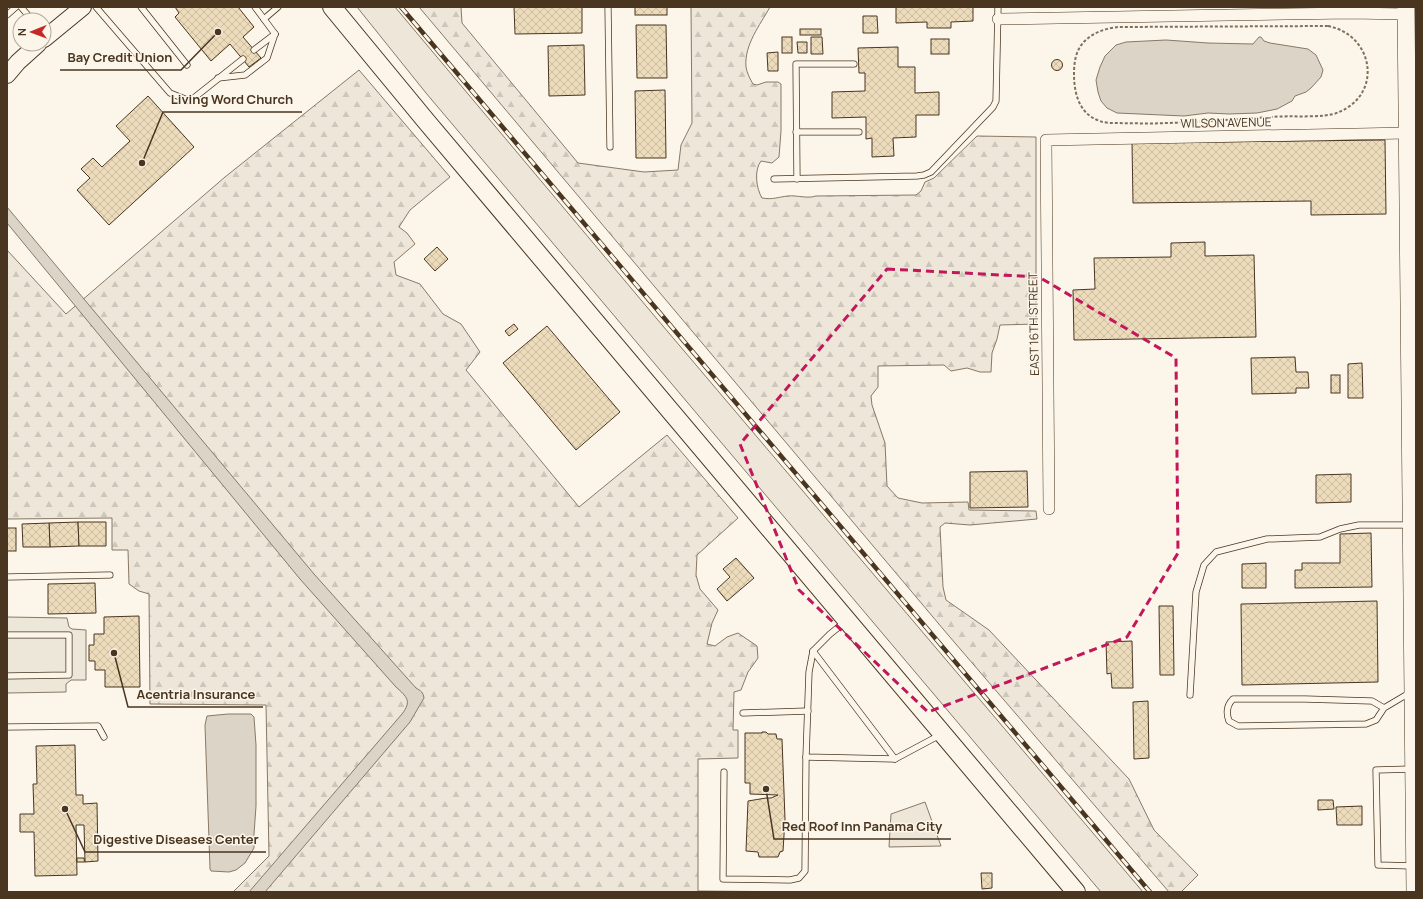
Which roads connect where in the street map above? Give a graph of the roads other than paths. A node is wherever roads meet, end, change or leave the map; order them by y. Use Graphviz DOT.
graph roads {
  1 [pos="16,7"];
  2 [pos="82,7"];
  3 [pos="96,7"];
  4 [pos="255,7"];
  5 [pos="278,7"];
  6 [pos="332,7"];
  7 [pos="608,7"];
  8 [pos="998,7"];
  9 [pos="143,8"];
  10 [pos="1260,11"];
  11 [pos="1409,11"];
  12 [pos="7,15"];
  13 [pos="264,19"];
  14 [pos="998,19"];
  15 [pos="52,31"];
  16 [pos="275,34"];
  17 [pos="1411,37"];
  18 [pos="254,50"];
  19 [pos="28,52"];
  20 [pos="243,59"];
  21 [pos="854,64"];
  22 [pos="187,65"];
  23 [pos="7,75"];
  24 [pos="218,78"];
  25 [pos="796,132"];
  26 [pos="859,132"];
  27 [pos="1412,133"];
  28 [pos="1046,140"];
  29 [pos="610,148"];
  30 [pos="774,179"];
  31 [pos="797,179"];
  32 [pos="1412,233"];
  33 [pos="1413,366"];
  34 [pos="1049,509"];
  35 [pos="1413,518"];
  36 [pos="110,575"];
  37 [pos="7,577"];
  38 [pos="847,620"];
  39 [pos="7,635"];
  40 [pos="813,651"];
  41 [pos="7,676"];
  42 [pos="1414,691"];
  43 [pos="1190,695"];
  44 [pos="1384,708"];
  45 [pos="808,711"];
  46 [pos="744,713"];
  47 [pos="7,728"];
  48 [pos="942,734"];
  49 [pos="104,737"];
  50 [pos="806,757"];
  51 [pos="894,759"];
  52 [pos="1414,769"];
  53 [pos="724,772"];
  54 [pos="1415,871"];
  55 [pos="1076,892"];
  56 [pos="1415,892"];
  1 -- 12 [label="lane"];
  2 -- 15 [label="main road"];
  3 -- 24 [label="lane"];
  4 -- 13 [label="lane"];
  5 -- 13 [label="lane"];
  6 -- 38 [label="highway"];
  7 -- 29 [label="lane"];
  8 -- 14 [label="lane"];
  9 -- 22 [label="lane"];
  10 -- 11 [label="street"];
  10 -- 14 [label="street"];
  11 -- 17 [label="main road"];
  13 -- 16 [label="lane"];
  14 -- 31 [label="lane"];
  16 -- 18 [label="lane"];
  16 -- 24 [label="lane"];
  17 -- 27 [label="main road"];
  19 -- 23 [label="main road"];
  20 -- 24 [label="lane"];
  21 -- 25 [label="lane"];
  25 -- 26 [label="lane"];
  25 -- 31 [label="lane"];
  27 -- 28 [label="street, WILSON AVENUE"];
  27 -- 32 [label="main road"];
  28 -- 34 [label="street, EAST 16TH STREET"];
  30 -- 31 [label="lane"];
  32 -- 33 [label="main road"];
  33 -- 35 [label="main road"];
  35 -- 42 [label="main road"];
  35 -- 43 [label="lane"];
  36 -- 37 [label="lane"];
  38 -- 40 [label="lane"];
  38 -- 48 [label="highway"];
  39 -- 41 [label="lane"];
  40 -- 45 [label="lane"];
  40 -- 51 [label="lane"];
  42 -- 44 [label="lane"];
  42 -- 52 [label="main road"];
  44 -- 44 [label="lane"];
  45 -- 46 [label="lane"];
  45 -- 50 [label="lane"];
  47 -- 49 [label="lane"];
  48 -- 51 [label="lane"];
  48 -- 55 [label="highway"];
  50 -- 51 [label="lane"];
  50 -- 53 [label="lane"];
  52 -- 54 [label="main road"];
  52 -- 54 [label="lane"];
  54 -- 56 [label="main road"];
}
